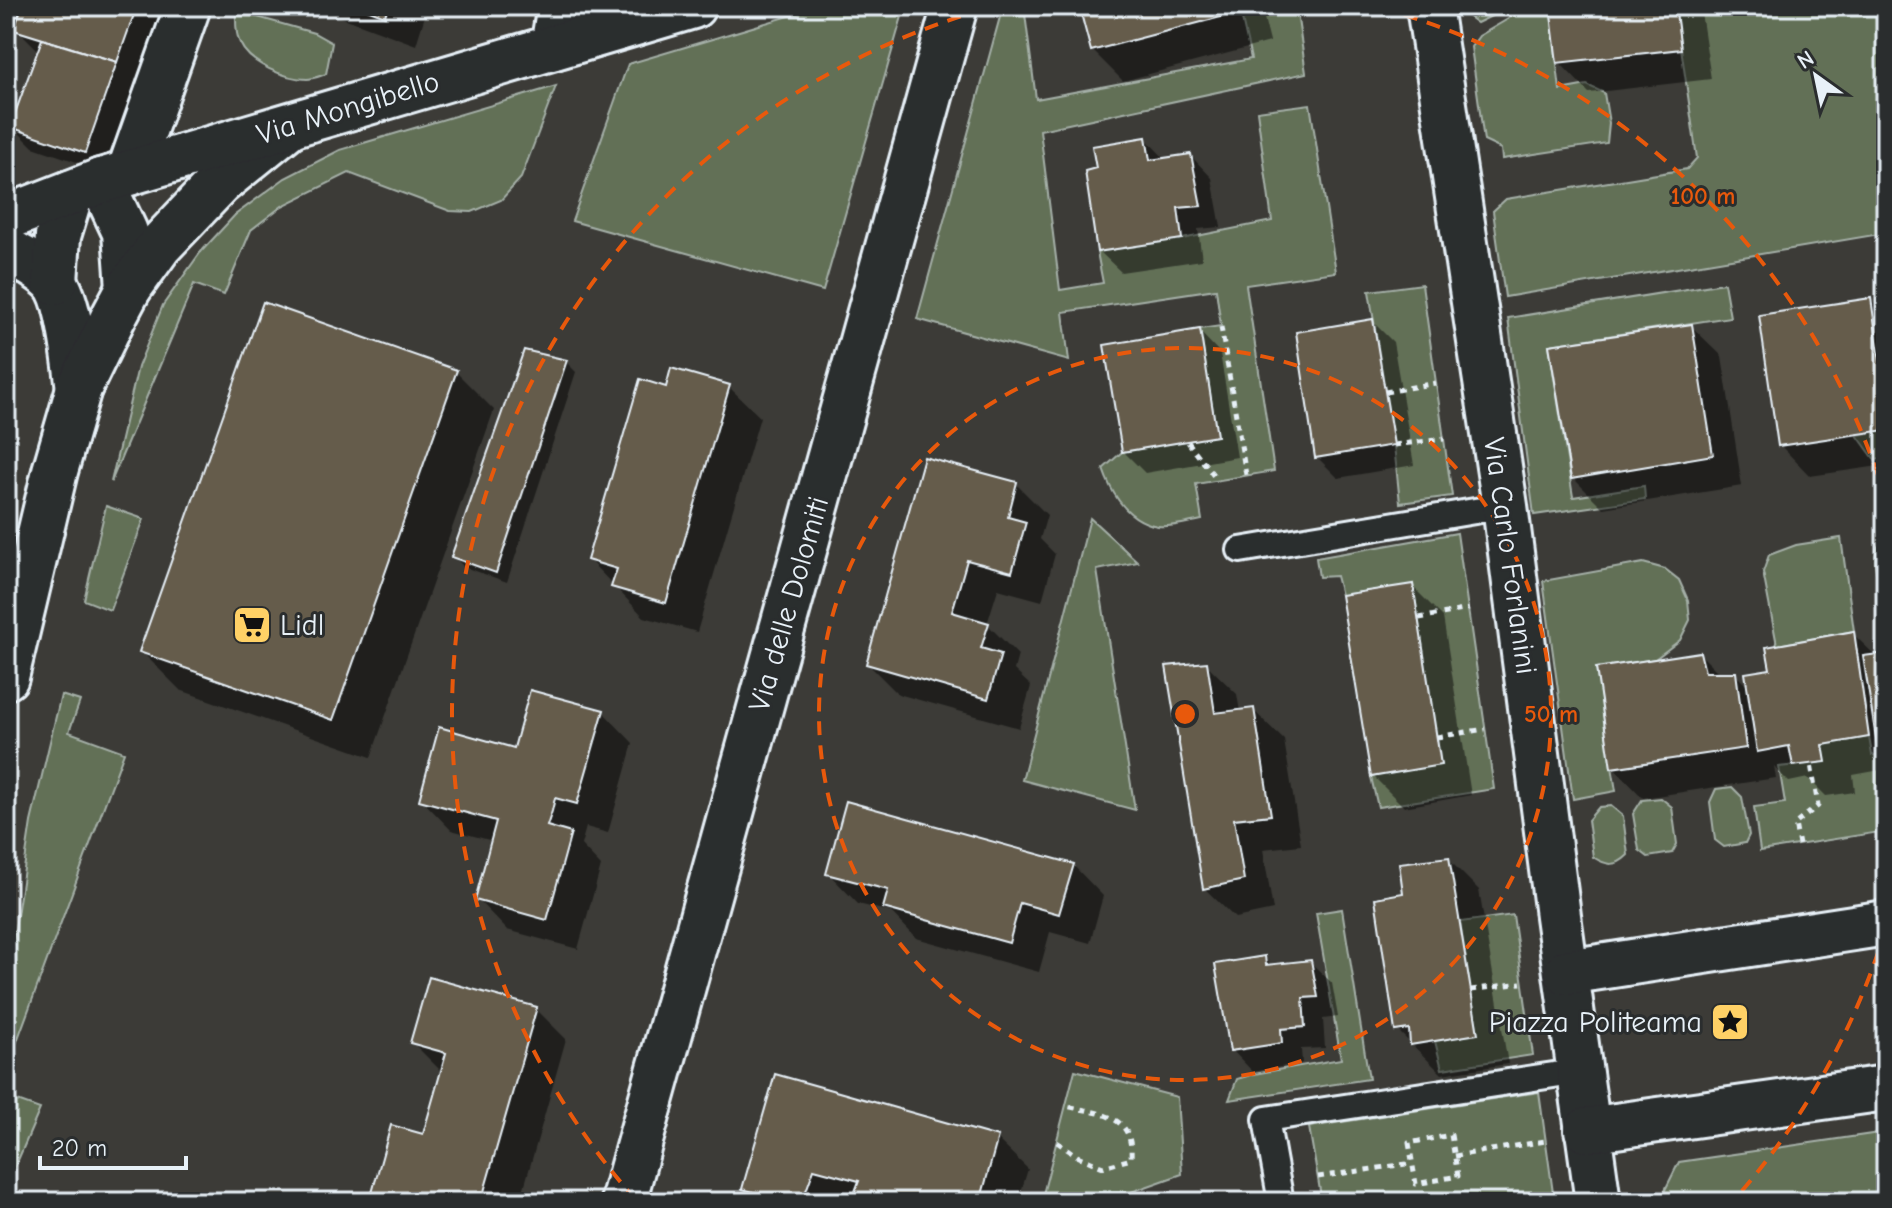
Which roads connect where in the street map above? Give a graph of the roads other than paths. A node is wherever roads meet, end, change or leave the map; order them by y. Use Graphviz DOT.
graph roads {
  1 [pos="188,6"];
  2 [pos="693,6"];
  3 [pos="955,6"];
  4 [pos="1429,6"];
  5 [pos="556,26"];
  6 [pos="288,127"];
  7 [pos="101,182"];
  8 [pos="6,218"];
  9 [pos="6,249"];
  10 [pos="55,282"];
  11 [pos="129,288"];
  12 [pos="79,388"];
  13 [pos="1505,506"];
  14 [pos="1240,550"];
  15 [pos="6,677"];
  16 [pos="1886,923"];
  17 [pos="1567,972"];
  18 [pos="1580,1071"];
  19 [pos="1886,1088"];
  20 [pos="1587,1130"];
  21 [pos="623,1202"];
  22 [pos="1281,1202"];
  23 [pos="1598,1202"];
  1 -- 7 [label="street"];
  2 -- 5 [label="street, Via Mongibello"];
  3 -- 21 [label="street, Via delle Dolomiti"];
  4 -- 13 [label="street, Via Carlo Forlanini"];
  5 -- 6 [label="street, Via Mongibello"];
  6 -- 7 [label="street, Via Mongibello"];
  6 -- 11 [label="street"];
  7 -- 8 [label="street, Via Mongibello"];
  7 -- 10 [label="street"];
  7 -- 11 [label="street"];
  9 -- 10 [label="street"];
  10 -- 12 [label="street"];
  11 -- 12 [label="street"];
  12 -- 15 [label="street"];
  13 -- 14 [label="lane"];
  13 -- 17 [label="street, Via Carlo Forlanini"];
  16 -- 17 [label="street"];
  17 -- 18 [label="street, Via Carlo Forlanini"];
  18 -- 20 [label="street, Via Carlo Forlanini"];
  18 -- 22 [label="lane"];
  19 -- 20 [label="street"];
  20 -- 23 [label="street, Via Carlo Forlanini"];
}
